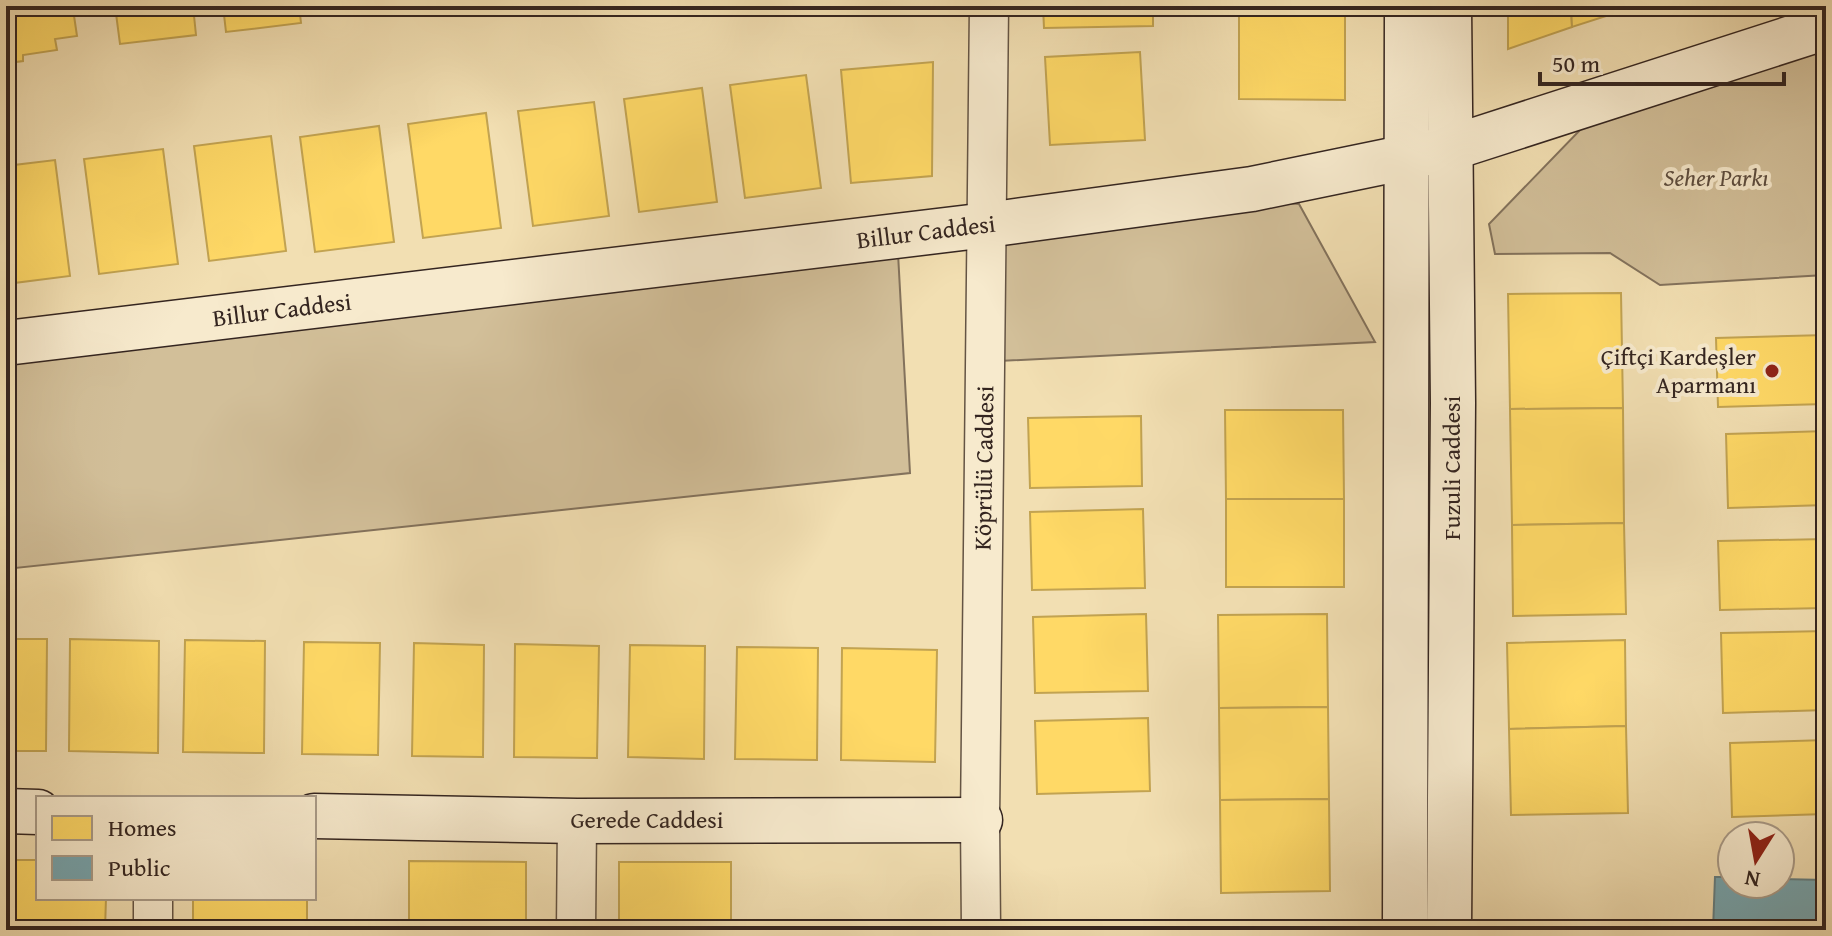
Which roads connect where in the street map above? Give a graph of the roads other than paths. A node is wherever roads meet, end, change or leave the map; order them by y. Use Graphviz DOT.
graph roads {
  1 [pos="989,6"];
  2 [pos="1407,6"];
  3 [pos="1449,6"];
  4 [pos="1826,27"];
  5 [pos="1451,148"];
  6 [pos="1407,157"];
  7 [pos="987,225"];
  8 [pos="6,343"];
  9 [pos="6,811"];
  10 [pos="36,812"];
  11 [pos="316,816"];
  12 [pos="980,820"];
  13 [pos="577,821"];
  14 [pos="153,900"];
  15 [pos="153,930"];
  16 [pos="576,930"];
  17 [pos="981,930"];
  18 [pos="1405,930"];
  19 [pos="1449,930"];
  1 -- 7 [label="street, Köprülü Caddesi"];
  2 -- 6 [label="street, Fuzuli Caddesi"];
  3 -- 5 [label="street, Fuzuli Caddesi"];
  4 -- 5 [label="street, Billur Caddesi"];
  5 -- 6 [label="street, Billur Caddesi"];
  5 -- 19 [label="street, Fuzuli Caddesi"];
  6 -- 7 [label="street, Billur Caddesi"];
  6 -- 18 [label="street, Fuzuli Caddesi"];
  7 -- 8 [label="street, Billur Caddesi"];
  7 -- 12 [label="street, Köprülü Caddesi"];
  9 -- 10 [label="street"];
  11 -- 13 [label="street, Gerede Caddesi"];
  12 -- 13 [label="street, Gerede Caddesi"];
  12 -- 17 [label="street, Köprülü Caddesi"];
  13 -- 16 [label="street"];
  14 -- 15 [label="street"];
}
